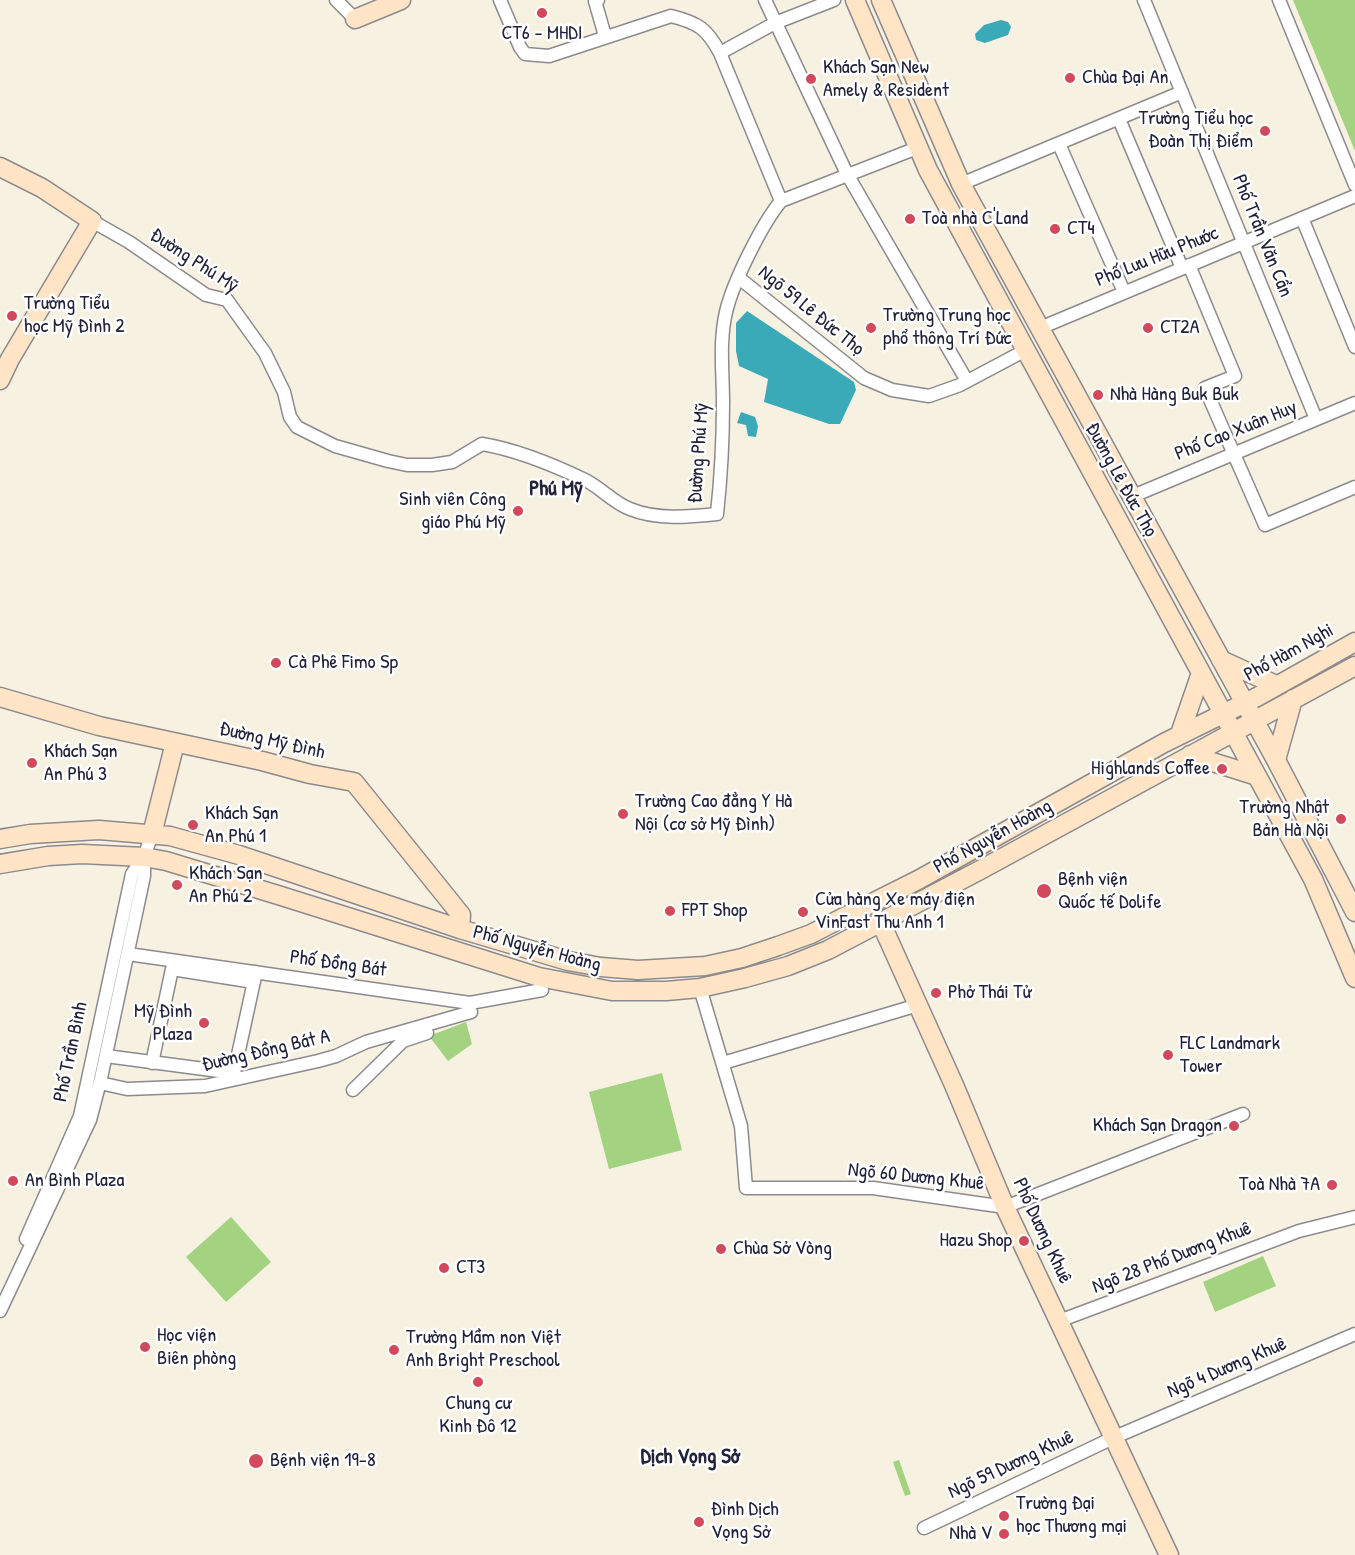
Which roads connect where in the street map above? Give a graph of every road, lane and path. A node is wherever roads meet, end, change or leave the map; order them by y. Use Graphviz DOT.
graph roads {
  1 [pos="336,0"];
  2 [pos="401,0"];
  3 [pos="500,0"];
  4 [pos="598,0"];
  5 [pos="765,0"];
  6 [pos="834,0"];
  7 [pos="855,0"];
  8 [pos="881,0"];
  9 [pos="1144,0"];
  10 [pos="1279,0"];
  11 [pos="355,19"];
  12 [pos="775,23"];
  13 [pos="605,36"];
  14 [pos="720,53"];
  15 [pos="1182,92"];
  16 [pos="1119,118"];
  17 [pos="1059,144"];
  18 [pos="917,148"];
  19 [pos="1,169"];
  20 [pos="847,174"];
  21 [pos="961,184"];
  22 [pos="1355,185"];
  23 [pos="1355,196"];
  24 [pos="781,201"];
  25 [pos="1302,218"];
  26 [pos="92,221"];
  27 [pos="1243,242"];
  28 [pos="1185,267"];
  29 [pos="738,278"];
  30 [pos="1124,292"];
  31 [pos="1040,328"];
  32 [pos="1355,347"];
  33 [pos="1024,351"];
  34 [pos="0,380"];
  35 [pos="967,381"];
  36 [pos="1355,403"];
  37 [pos="1316,419"];
  38 [pos="1232,453"];
  39 [pos="1355,487"];
  40 [pos="1133,496"];
  41 [pos="1355,642"];
  42 [pos="1221,660"];
  43 [pos="1355,666"];
  44 [pos="1201,673"];
  45 [pos="1276,685"];
  46 [pos="0,697"];
  47 [pos="1293,699"];
  48 [pos="1244,703"];
  49 [pos="1222,713"];
  50 [pos="1254,721"];
  51 [pos="1232,731"];
  52 [pos="1180,734"];
  53 [pos="175,743"];
  54 [pos="1190,755"];
  55 [pos="1276,760"];
  56 [pos="1257,776"];
  57 [pos="152,834"];
  58 [pos="0,839"];
  59 [pos="972,850"];
  60 [pos="144,857"];
  61 [pos="0,864"];
  62 [pos="982,869"];
  63 [pos="1350,890"];
  64 [pos="1355,912"];
  65 [pos="880,923"];
  66 [pos="460,929"];
  67 [pos="128,954"];
  68 [pos="255,977"];
  69 [pos="1355,978"];
  70 [pos="700,988"];
  71 [pos="542,990"];
  72 [pos="918,1005"];
  73 [pos="106,1056"];
  74 [pos="152,1063"];
  75 [pos="723,1063"];
  76 [pos="100,1083"];
  77 [pos="353,1090"];
  78 [pos="1243,1114"];
  79 [pos="1005,1207"];
  80 [pos="1355,1217"];
  81 [pos="26,1252"];
  82 [pos="0,1311"];
  83 [pos="1059,1321"];
  84 [pos="1355,1334"];
  85 [pos="1115,1437"];
  86 [pos="924,1528"];
  87 [pos="1169,1555"];
  1 -- 11 [label="street"];
  2 -- 11 [label="main road"];
  3 -- 13 [label="street"];
  4 -- 13 [label="street"];
  5 -- 12 [label="street"];
  6 -- 12 [label="street"];
  7 -- 18 [label="main road, Đường Lê Đức Thọ"];
  8 -- 21 [label="main road, Đường Lê Đức Thọ"];
  9 -- 15 [label="street, Phố Trần Văn Cẩn"];
  10 -- 22 [label="street"];
  12 -- 14 [label="street"];
  12 -- 20 [label="street"];
  13 -- 14 [label="street"];
  14 -- 24 [label="street"];
  15 -- 16 [label="street"];
  15 -- 27 [label="street, Phố Trần Văn Cẩn"];
  16 -- 17 [label="street"];
  16 -- 28 [label="street"];
  17 -- 21 [label="street"];
  17 -- 30 [label="street"];
  18 -- 20 [label="street"];
  18 -- 33 [label="main road, Đường Lê Đức Thọ"];
  19 -- 26 [label="main road"];
  20 -- 24 [label="street"];
  20 -- 35 [label="street"];
  21 -- 31 [label="main road, Đường Lê Đức Thọ"];
  23 -- 25 [label="street, Phố Lưu Hữu Phước"];
  24 -- 29 [label="street, Đường Phú Mỹ"];
  25 -- 27 [label="street, Phố Lưu Hữu Phước"];
  25 -- 32 [label="street"];
  26 -- 29 [label="street, Đường Phú Mỹ"];
  26 -- 34 [label="main road"];
  27 -- 28 [label="street, Phố Lưu Hữu Phước"];
  27 -- 37 [label="street, Phố Trần Văn Cẩn"];
  28 -- 30 [label="street, Phố Lưu Hữu Phước"];
  28 -- 38 [label="street"];
  29 -- 35 [label="street, Ngõ 59 Lê Đức Thọ"];
  30 -- 31 [label="street, Phố Lưu Hữu Phước"];
  31 -- 40 [label="main road, Đường Lê Đức Thọ"];
  33 -- 35 [label="street, Ngõ 59 Lê Đức Thọ"];
  33 -- 44 [label="main road, Đường Lê Đức Thọ"];
  36 -- 37 [label="street, Phố Cao Xuân Huy"];
  37 -- 38 [label="street, Phố Cao Xuân Huy"];
  38 -- 39 [label="street"];
  38 -- 40 [label="street, Phố Cao Xuân Huy"];
  40 -- 42 [label="main road, Đường Lê Đức Thọ"];
  41 -- 45 [label="main road, Phố Hàm Nghi"];
  42 -- 45 [label="main road"];
  42 -- 48 [label="main road, Đường Lê Đức Thọ"];
  43 -- 47 [label="main road"];
  44 -- 49 [label="main road, Đường Lê Đức Thọ"];
  44 -- 52 [label="main road"];
  45 -- 48 [label="main road, Phố Hàm Nghi"];
  46 -- 53 [label="main road, Đường Mỹ Đình"];
  47 -- 50 [label="main road"];
  47 -- 55 [label="main road"];
  48 -- 49 [label="main road, Phố Hàm Nghi"];
  48 -- 50 [label="main road, Đường Lê Đức Thọ"];
  49 -- 51 [label="main road, Đường Lê Đức Thọ"];
  49 -- 52 [label="main road, Phố Nguyễn Hoàng"];
  50 -- 51 [label="main road, Phố Nguyễn Hoàng"];
  50 -- 55 [label="main road, Đường Lê Đức Thọ"];
  51 -- 54 [label="main road, Phố Nguyễn Hoàng"];
  51 -- 56 [label="main road, Đường Lê Đức Thọ"];
  52 -- 59 [label="main road, Phố Nguyễn Hoàng"];
  53 -- 57 [label="main road, Phố Trần Bình"];
  53 -- 66 [label="main road, Đường Mỹ Đình"];
  54 -- 56 [label="main road"];
  54 -- 62 [label="main road, Phố Nguyễn Hoàng"];
  55 -- 63 [label="main road, Đường Lê Đức Thọ"];
  56 -- 69 [label="main road, Đường Lê Đức Thọ"];
  57 -- 58 [label="main road, Phố Nguyễn Hoàng"];
  57 -- 60 [label="street, Phố Trần Bình"];
  57 -- 66 [label="main road, Phố Nguyễn Hoàng"];
  59 -- 62 [label="main road"];
  59 -- 66 [label="main road, Phố Nguyễn Hoàng"];
  60 -- 61 [label="main road, Phố Nguyễn Hoàng"];
  60 -- 67 [label="street, Phố Trần Bình"];
  60 -- 70 [label="main road, Phố Nguyễn Hoàng"];
  60 -- 81 [label="street, Phố Trần Bình"];
  62 -- 65 [label="main road, Phố Nguyễn Hoàng"];
  63 -- 64 [label="main road, Đường Lê Đức Thọ"];
  65 -- 70 [label="main road, Phố Nguyễn Hoàng"];
  65 -- 72 [label="main road, Phố Dương Khuê"];
  67 -- 68 [label="street, Phố Đồng Bát"];
  67 -- 73 [label="street, Phố Trần Bình"];
  68 -- 71 [label="street, Phố Đồng Bát"];
  68 -- 74 [label="street"];
  68 -- 74 [label="street"];
  70 -- 75 [label="street"];
  72 -- 75 [label="street"];
  72 -- 79 [label="main road, Phố Dương Khuê"];
  73 -- 74 [label="street"];
  73 -- 76 [label="street, Phố Trần Bình"];
  75 -- 79 [label="street, Ngõ 60 Dương Khuê"];
  76 -- 77 [label="street, Đường Đồng Bát A"];
  76 -- 81 [label="street, Phố Trần Bình"];
  78 -- 79 [label="street, Ngõ 60 Dương Khuê"];
  79 -- 83 [label="main road, Phố Dương Khuê"];
  80 -- 83 [label="street, Ngõ 28 Phố Dương Khuê"];
  81 -- 82 [label="street, Phố Trần Bình"];
  83 -- 85 [label="main road, Phố Dương Khuê"];
  84 -- 85 [label="street, Ngõ 4 Dương Khuê"];
  85 -- 86 [label="street, Ngõ 59 Dương Khuê"];
  85 -- 87 [label="main road, Phố Dương Khuê"];
}
